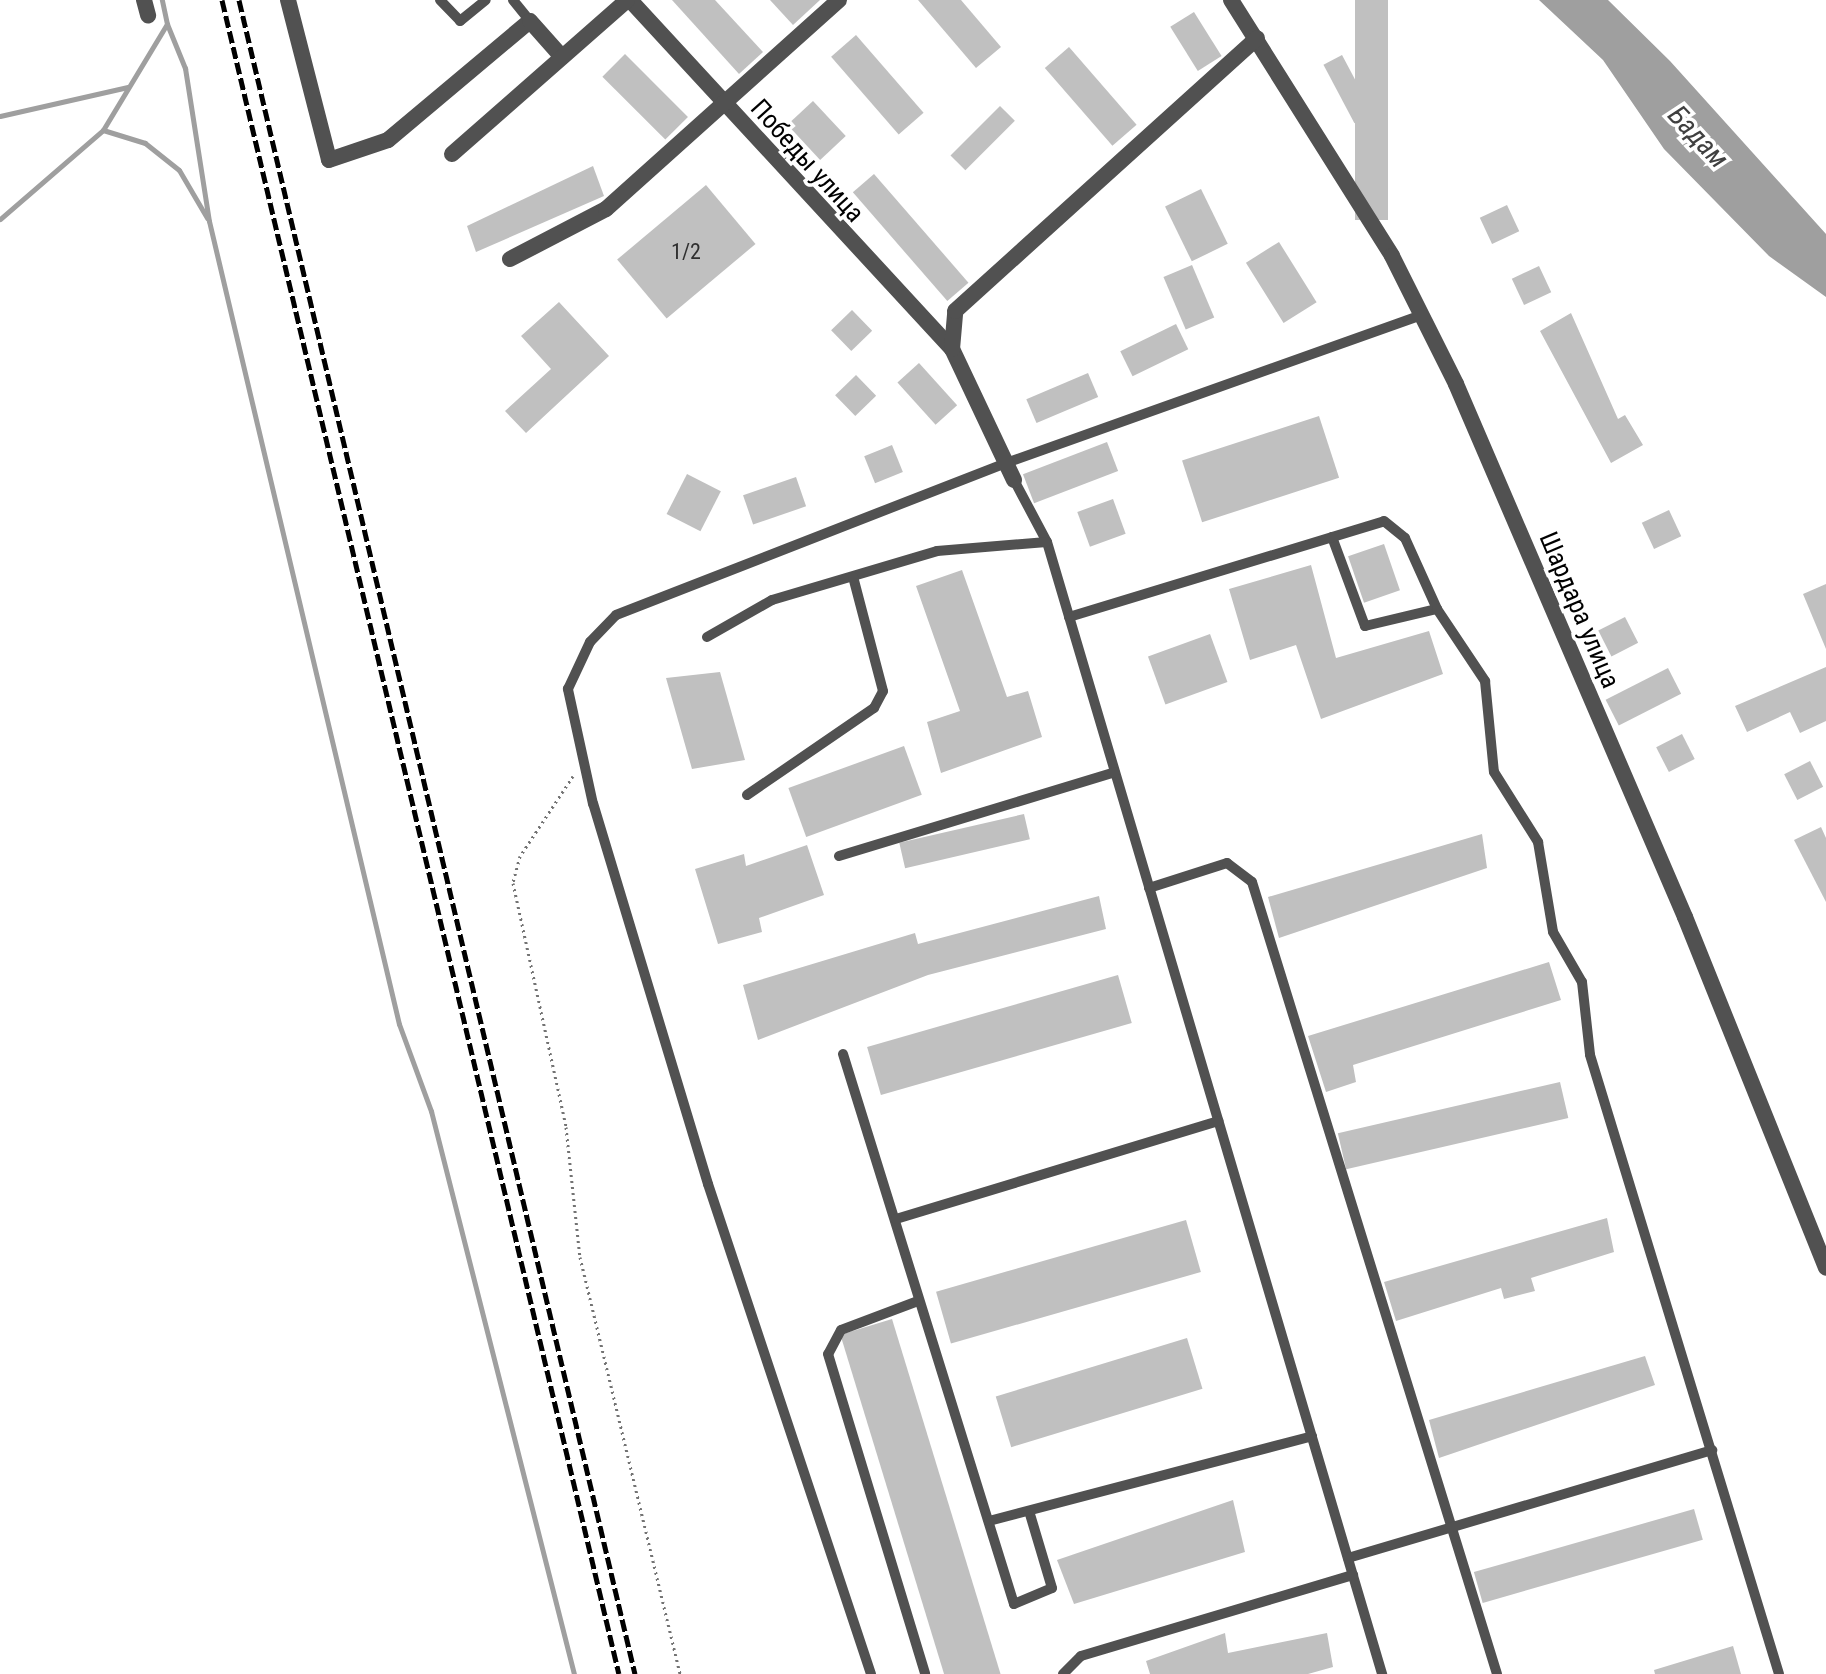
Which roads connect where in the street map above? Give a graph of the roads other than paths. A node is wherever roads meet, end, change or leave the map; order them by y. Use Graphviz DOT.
graph roads {
  1 [pos="288,0"];
  2 [pos="440,0"];
  3 [pos="486,0"];
  4 [pos="513,0"];
  5 [pos="629,0"];
  6 [pos="839,0"];
  7 [pos="1231,0"];
  8 [pos="530,21"];
  9 [pos="1257,38"];
  10 [pos="562,57"];
  11 [pos="724,104"];
  12 [pos="452,154"];
  13 [pos="510,259"];
  14 [pos="1422,315"];
  15 [pos="952,349"];
  16 [pos="1006,463"];
  17 [pos="1014,480"];
  18 [pos="1332,537"];
  19 [pos="1047,542"];
  20 [pos="853,577"];
  21 [pos="1437,609"];
  22 [pos="1069,617"];
  23 [pos="707,637"];
  24 [pos="1115,772"];
  25 [pos="747,795"];
  26 [pos="839,856"];
  27 [pos="1149,888"];
  28 [pos="843,1054"];
  29 [pos="1218,1121"];
  30 [pos="896,1219"];
  31 [pos="1826,1268"];
  32 [pos="918,1301"];
  33 [pos="1312,1436"];
  34 [pos="1712,1450"];
  35 [pos="1029,1511"];
  36 [pos="989,1521"];
  37 [pos="1451,1527"];
  38 [pos="1348,1558"];
  39 [pos="1353,1575"];
  40 [pos="871,1674"];
  41 [pos="925,1674"];
  42 [pos="1063,1674"];
  43 [pos="1382,1674"];
  44 [pos="1497,1674"];
  45 [pos="1779,1674"];
  1 -- 8 [label="street"];
  2 -- 3 [label="lane"];
  4 -- 8 [label="lane"];
  5 -- 10 [label="street"];
  5 -- 11 [label="street, Победы улица"];
  6 -- 11 [label="street"];
  7 -- 9 [label="street, Шардара улица"];
  8 -- 10 [label="street"];
  9 -- 14 [label="street, Шардара улица"];
  9 -- 15 [label="street"];
  10 -- 12 [label="street"];
  11 -- 13 [label="street"];
  11 -- 15 [label="street, Победы улица"];
  14 -- 16 [label="lane"];
  14 -- 31 [label="street, Шардара улица"];
  15 -- 16 [label="street"];
  16 -- 17 [label="street"];
  16 -- 40 [label="lane"];
  17 -- 19 [label="lane"];
  18 -- 21 [label="lane"];
  18 -- 21 [label="lane"];
  18 -- 22 [label="lane"];
  19 -- 20 [label="lane"];
  19 -- 22 [label="lane"];
  20 -- 23 [label="lane"];
  20 -- 25 [label="lane"];
  21 -- 34 [label="lane"];
  22 -- 24 [label="lane"];
  24 -- 26 [label="lane"];
  24 -- 27 [label="lane"];
  27 -- 29 [label="lane"];
  27 -- 37 [label="lane"];
  28 -- 30 [label="lane"];
  29 -- 30 [label="lane"];
  29 -- 33 [label="lane"];
  30 -- 32 [label="lane"];
  32 -- 36 [label="lane"];
  32 -- 41 [label="lane"];
  33 -- 35 [label="lane"];
  33 -- 38 [label="lane"];
  34 -- 37 [label="lane"];
  34 -- 45 [label="lane"];
  35 -- 36 [label="lane"];
  35 -- 36 [label="lane"];
  37 -- 38 [label="lane"];
  37 -- 44 [label="lane"];
  38 -- 39 [label="lane"];
  39 -- 42 [label="lane"];
  39 -- 43 [label="lane"];
}
